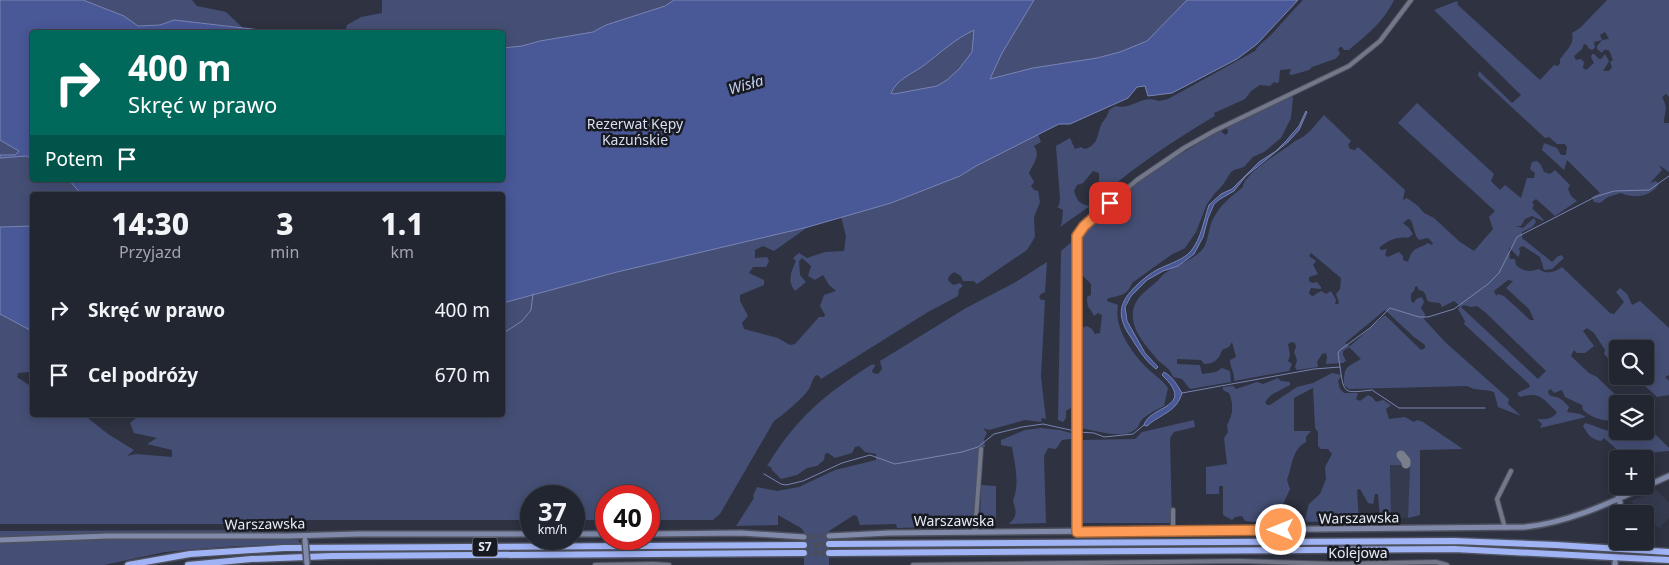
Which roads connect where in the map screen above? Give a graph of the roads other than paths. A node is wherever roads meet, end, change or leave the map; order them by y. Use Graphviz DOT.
graph roads {
  1 [pos="1411,0"];
  2 [pos="981,449"];
  3 [pos="1511,471"];
  4 [pos="1669,476"];
  5 [pos="1618,498"];
  6 [pos="1620,505"];
  7 [pos="1174,510"];
  8 [pos="1505,528"];
  9 [pos="1172,531"];
  10 [pos="975,532"];
  11 [pos="1077,532"];
  12 [pos="520,534"];
  13 [pos="660,534"];
  14 [pos="829,536"];
  15 [pos="804,537"];
  16 [pos="305,538"];
  17 [pos="0,540"];
  18 [pos="829,544"];
  19 [pos="804,545"];
  20 [pos="1669,552"];
  21 [pos="804,553"];
  22 [pos="829,553"];
  23 [pos="1669,560"];
  24 [pos="307,564"];
  25 [pos="128,565"];
  26 [pos="188,565"];
  27 [pos="595,565"];
  28 [pos="669,565"];
  29 [pos="912,565"];
  30 [pos="1447,565"];
  1 -- 11 [label="street"];
  2 -- 10 [label="street"];
  3 -- 8 [label="street"];
  4 -- 5 [label="street, Warszawska"];
  5 -- 6 [label="street"];
  5 -- 8 [label="street, Warszawska"];
  7 -- 9 [label="street"];
  8 -- 9 [label="street, Warszawska"];
  9 -- 11 [label="street, Warszawska"];
  10 -- 11 [label="street, Warszawska"];
  10 -- 14 [label="street, Warszawska"];
  12 -- 16 [label="street, Warszawska"];
  13 -- 15 [label="street"];
  16 -- 17 [label="street, Warszawska"];
  16 -- 24 [label="street, bridge"];
  18 -- 20 [label="highway"];
  19 -- 25 [label="highway, S7"];
  21 -- 26 [label="highway, S7"];
  22 -- 23 [label="highway"];
  27 -- 28 [label="street"];
  29 -- 30 [label="street, Kolejowa"];
}
